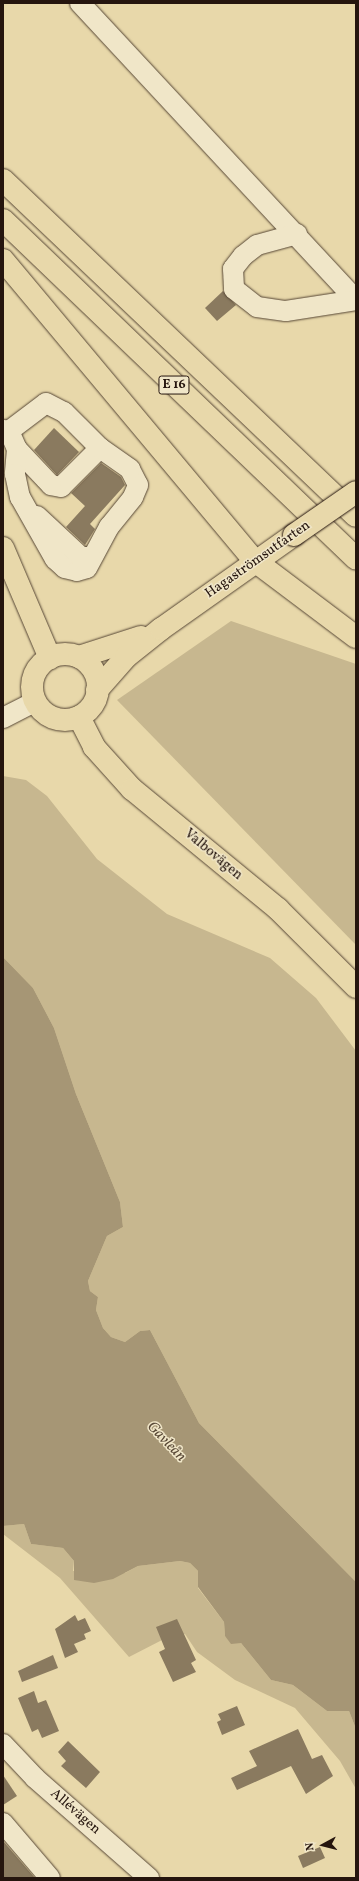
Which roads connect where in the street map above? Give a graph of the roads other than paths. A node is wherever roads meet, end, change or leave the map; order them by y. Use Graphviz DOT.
graph roads {
  1 [pos="80,3"];
  2 [pos="3,180"];
  3 [pos="3,220"];
  4 [pos="297,234"];
  5 [pos="3,260"];
  6 [pos="356,300"];
  7 [pos="6,430"];
  8 [pos="100,448"];
  9 [pos="17,449"];
  10 [pos="305,467"];
  11 [pos="356,492"];
  12 [pos="356,508"];
  13 [pos="356,516"];
  14 [pos="3,548"];
  15 [pos="356,559"];
  16 [pos="255,561"];
  17 [pos="161,629"];
  18 [pos="356,637"];
  19 [pos="50,658"];
  20 [pos="79,658"];
  21 [pos="98,690"];
  22 [pos="35,702"];
  23 [pos="79,717"];
  24 [pos="3,718"];
  25 [pos="356,987"];
  26 [pos="3,1744"];
  27 [pos="3,1823"];
  28 [pos="50,1878"];
  29 [pos="149,1878"];
  1 -- 4 [label="street"];
  2 -- 10 [label="main road, E 16"];
  3 -- 15 [label="main road, E 16"];
  4 -- 6 [label="street"];
  4 -- 6 [label="street"];
  5 -- 16 [label="main road"];
  7 -- 8 [label="street"];
  7 -- 9 [label="street"];
  8 -- 9 [label="street"];
  8 -- 9 [label="street"];
  10 -- 12 [label="main road"];
  10 -- 13 [label="main road, E 16"];
  11 -- 16 [label="main road, Hagaströmsutfarten, bridge"];
  14 -- 19 [label="main road"];
  16 -- 17 [label="main road, Hagaströmsutfarten"];
  16 -- 18 [label="main road"];
  17 -- 20 [label="main road, Hagaströmsutfarten"];
  17 -- 21 [label="main road, Hagaströmsutfarten"];
  19 -- 20 [label="main road, Hagaströmsutfarten"];
  19 -- 22 [label="main road"];
  20 -- 21 [label="main road"];
  21 -- 23 [label="main road, Hagaströmsutfarten"];
  22 -- 23 [label="main road"];
  22 -- 24 [label="street"];
  23 -- 25 [label="main road, Valbovägen"];
  26 -- 29 [label="street, Allévägen"];
  27 -- 28 [label="street"];
}
